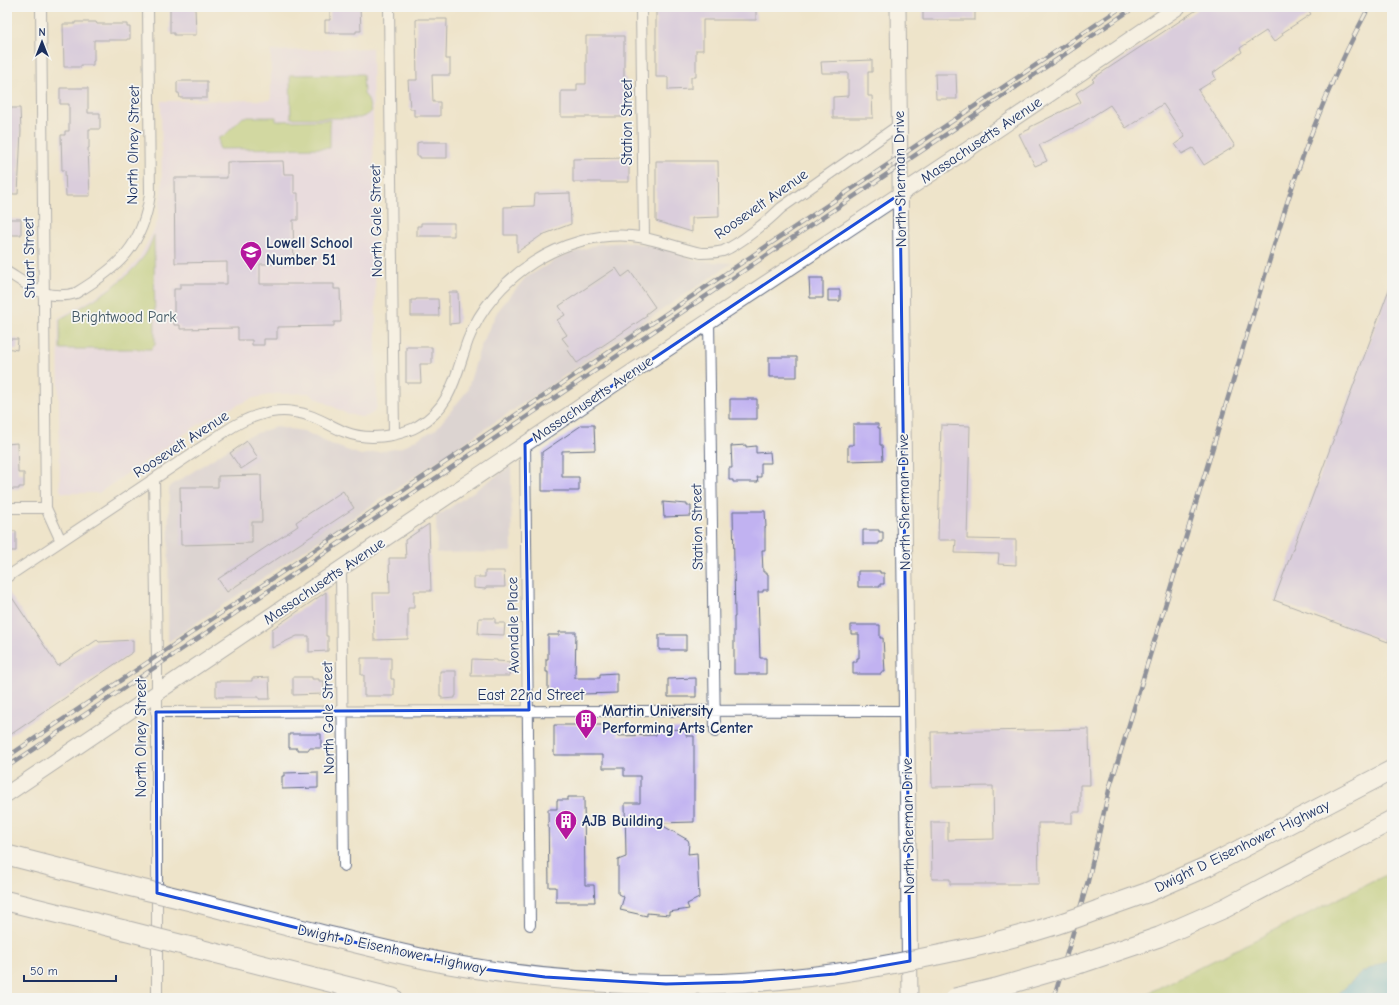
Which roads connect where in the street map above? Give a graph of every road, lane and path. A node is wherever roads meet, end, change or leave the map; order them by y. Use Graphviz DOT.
graph roads {
  1 [pos="41,7"];
  2 [pos="148,7"];
  3 [pos="389,7"];
  4 [pos="642,7"];
  5 [pos="898,7"];
  6 [pos="1178,7"];
  7 [pos="899,125"];
  8 [pos="900,194"];
  9 [pos="644,237"];
  10 [pos="7,272"];
  11 [pos="44,293"];
  12 [pos="709,321"];
  13 [pos="394,434"];
  14 [pos="525,444"];
  15 [pos="154,479"];
  16 [pos="7,508"];
  17 [pos="46,508"];
  18 [pos="61,541"];
  19 [pos="341,569"];
  20 [pos="7,577"];
  21 [pos="156,694"];
  22 [pos="529,710"];
  23 [pos="715,710"];
  24 [pos="343,711"];
  25 [pos="906,711"];
  26 [pos="156,712"];
  27 [pos="715,732"];
  28 [pos="1392,770"];
  29 [pos="7,794"];
  30 [pos="1392,820"];
  31 [pos="7,855"];
  32 [pos="344,866"];
  33 [pos="7,901"];
  34 [pos="530,925"];
  35 [pos="157,998"];
  36 [pos="393,998"];
  37 [pos="910,998"];
  38 [pos="955,998"];
  1 -- 11 [label="street, Stuart Street"];
  2 -- 11 [label="street, North Olney Street"];
  3 -- 13 [label="street, North Gale Street"];
  4 -- 9 [label="street, Station Street"];
  5 -- 7 [label="main road, North Sherman Drive"];
  6 -- 8 [label="main road, Massachusetts Avenue"];
  7 -- 8 [label="main road, North Sherman Drive"];
  7 -- 9 [label="street, Roosevelt Avenue"];
  8 -- 12 [label="main road, Massachusetts Avenue"];
  8 -- 25 [label="main road, North Sherman Drive"];
  9 -- 13 [label="street, Roosevelt Avenue"];
  10 -- 11 [label="street"];
  11 -- 17 [label="street, Stuart Street"];
  12 -- 14 [label="main road, Massachusetts Avenue"];
  12 -- 23 [label="street, Station Street"];
  13 -- 15 [label="street, Roosevelt Avenue"];
  14 -- 19 [label="main road, Massachusetts Avenue"];
  14 -- 22 [label="street, Avondale Place"];
  15 -- 18 [label="street, Roosevelt Avenue"];
  15 -- 21 [label="street, North Olney Street"];
  16 -- 17 [label="street"];
  17 -- 18 [label="street"];
  18 -- 20 [label="street, Roosevelt Avenue"];
  19 -- 21 [label="main road, Massachusetts Avenue"];
  19 -- 24 [label="street, North Gale Street"];
  21 -- 26 [label="street, North Olney Street"];
  21 -- 29 [label="main road, Massachusetts Avenue"];
  22 -- 23 [label="street, East 22nd Street"];
  22 -- 24 [label="street, East 22nd Street"];
  22 -- 34 [label="street, Avondale Place"];
  23 -- 25 [label="street, East 22nd Street"];
  23 -- 27 [label="street, Station Street"];
  24 -- 26 [label="street, East 22nd Street"];
  24 -- 32 [label="street, North Gale Street"];
  25 -- 37 [label="main road, North Sherman Drive"];
  26 -- 35 [label="street, North Olney Street"];
  28 -- 31 [label="highway, Dwight D Eisenhower Highway, bridge"];
  30 -- 38 [label="highway, bridge"];
  33 -- 36 [label="highway, bridge"];
}
